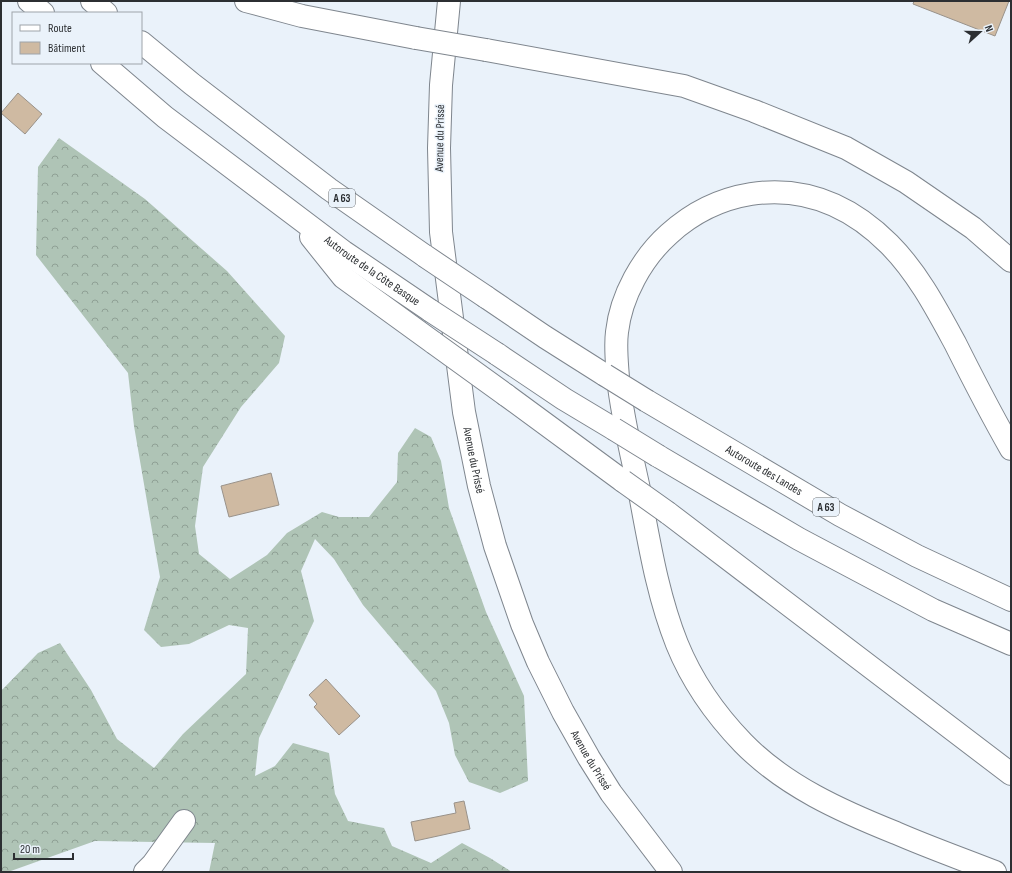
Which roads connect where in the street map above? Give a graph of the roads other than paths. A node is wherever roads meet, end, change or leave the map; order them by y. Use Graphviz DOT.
graph roads {
  1 [pos="29,1"];
  2 [pos="92,1"];
  3 [pos="246,1"];
  4 [pos="448,1"];
  5 [pos="42,12"];
  6 [pos="105,12"];
  7 [pos="142,43"];
  8 [pos="103,64"];
  9 [pos="292,212"];
  10 [pos="1011,261"];
  11 [pos="1011,449"];
  12 [pos="1011,600"];
  13 [pos="1011,644"];
  14 [pos="1011,774"];
  15 [pos="184,821"];
  16 [pos="146,872"];
  17 [pos="671,872"];
  18 [pos="995,872"];
  1 -- 5 [label="main road"];
  2 -- 6 [label="main road"];
  3 -- 10 [label="main road, bridge"];
  4 -- 17 [label="main road, Avenue du Prissé"];
  7 -- 12 [label="main road, Autoroute des Landes / A 63, bridge"];
  8 -- 9 [label="main road, Autoroute de la Côte Basque"];
  9 -- 13 [label="main road, Autoroute de la Côte Basque, bridge"];
  9 -- 14 [label="main road, bridge"];
  11 -- 18 [label="main road"];
  15 -- 16 [label="main road"];
}
